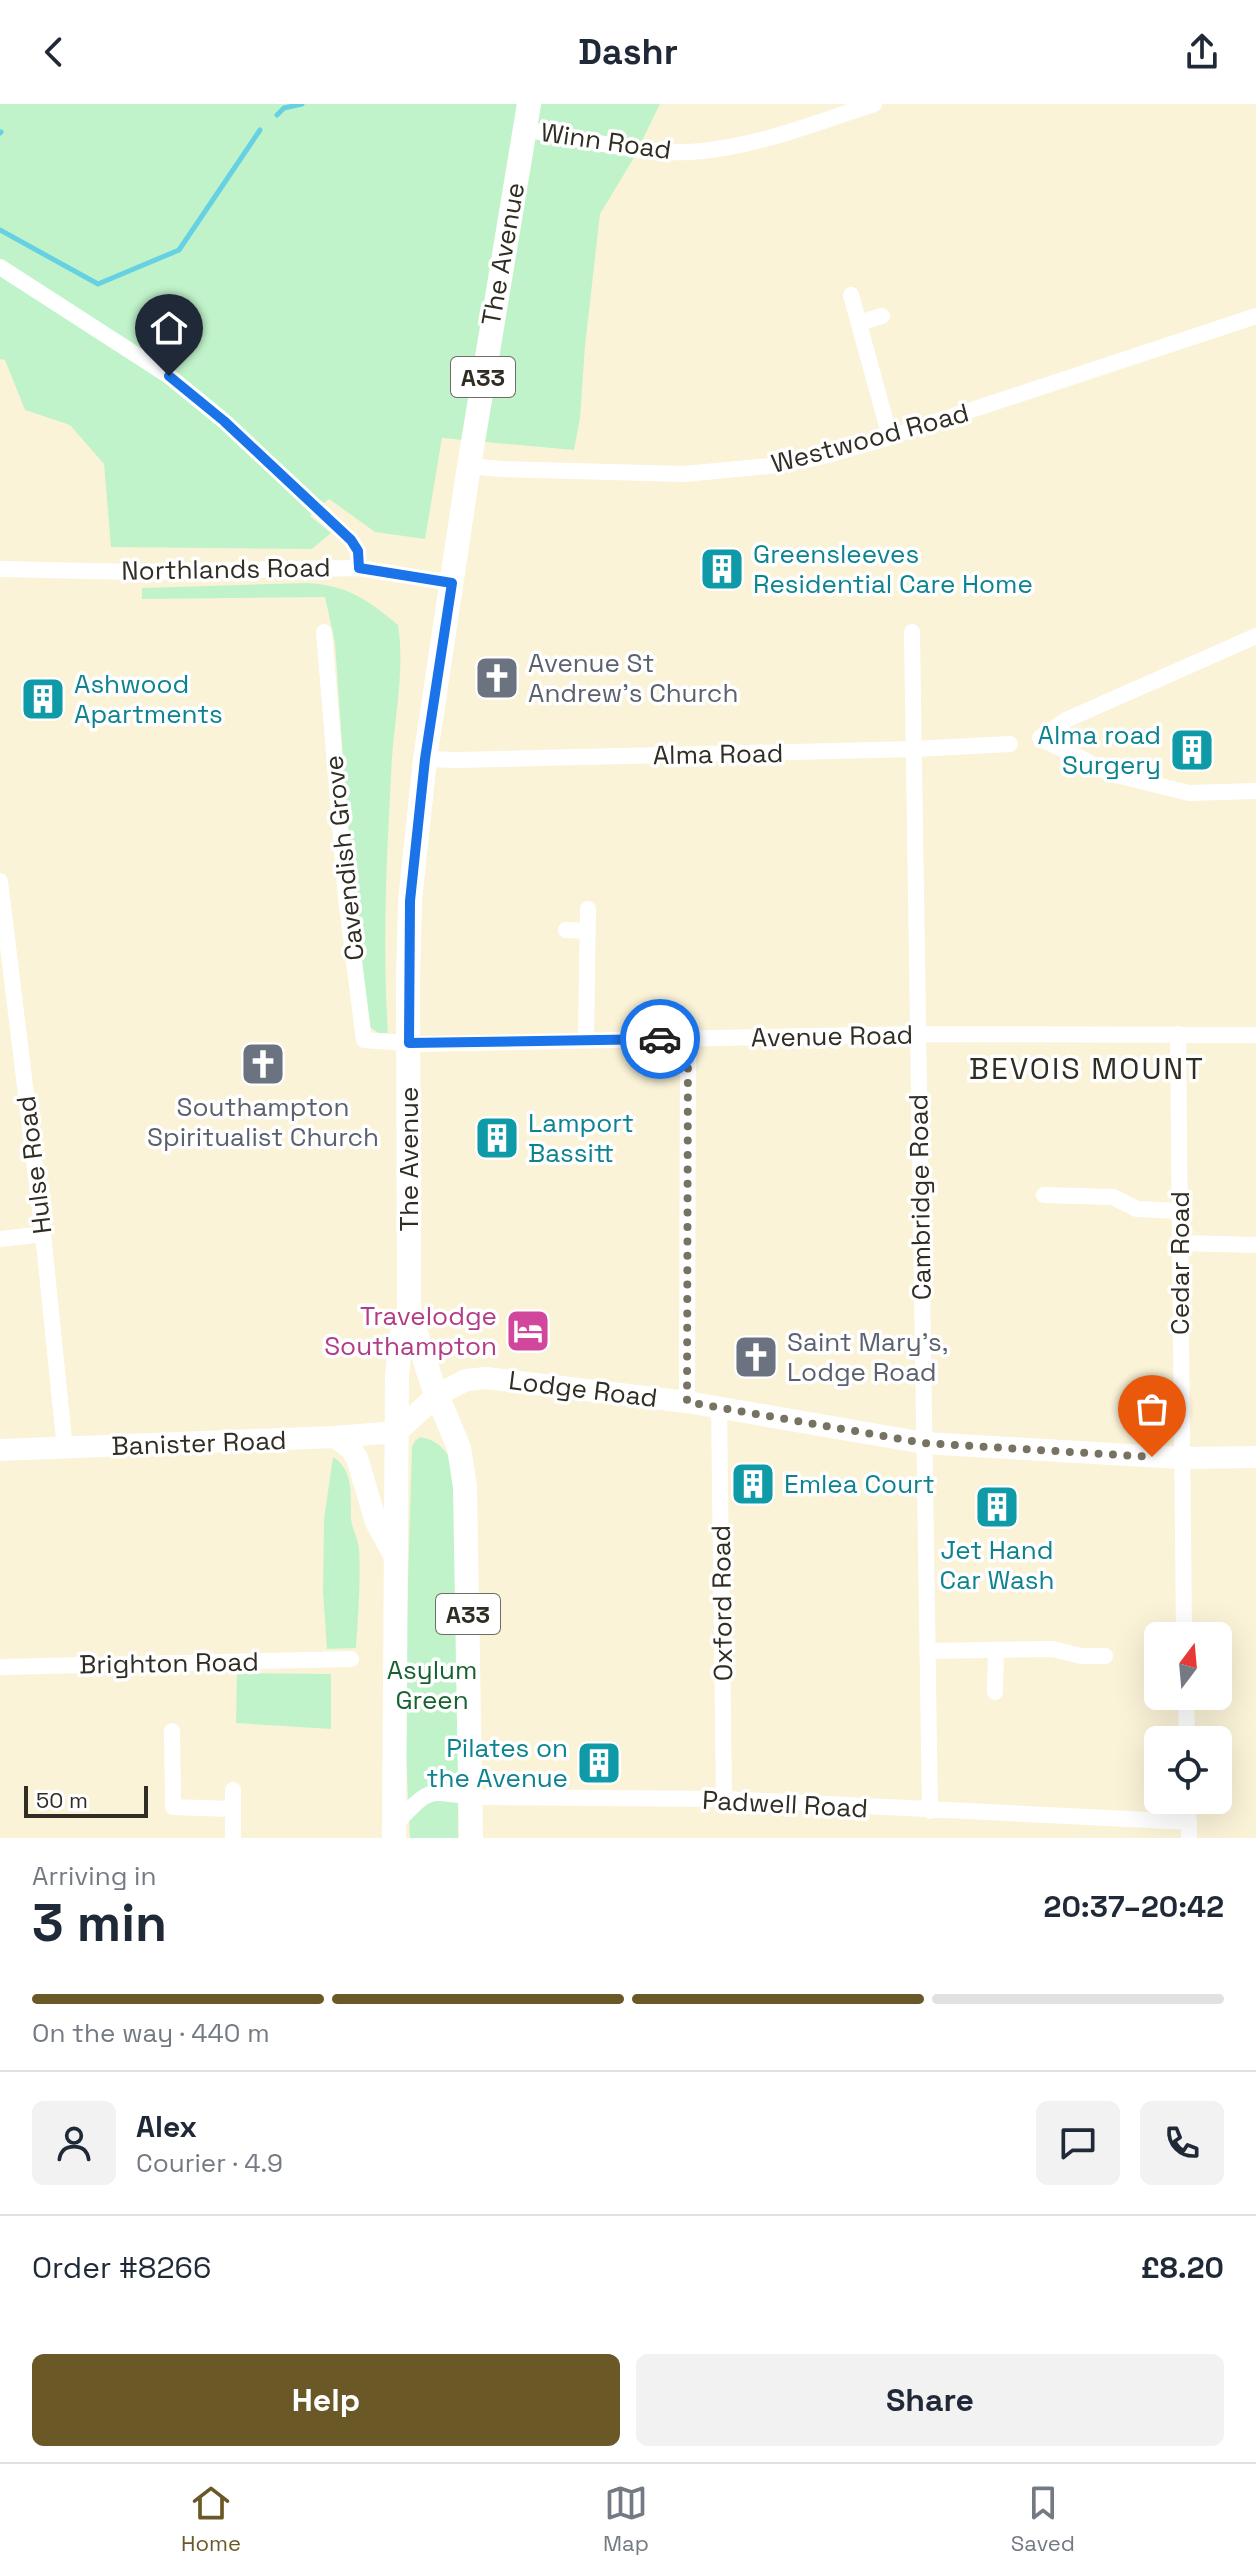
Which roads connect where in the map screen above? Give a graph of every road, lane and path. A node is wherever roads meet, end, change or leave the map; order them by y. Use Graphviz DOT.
graph roads {
  1 [pos="529,104"];
  2 [pos="874,104"];
  3 [pos="524,129"];
  4 [pos="0,267"];
  5 [pos="851,295"];
  6 [pos="882,316"];
  7 [pos="1256,316"];
  8 [pos="859,323"];
  9 [pos="890,437"];
  10 [pos="469,466"];
  11 [pos="359,568"];
  12 [pos="0,569"];
  13 [pos="452,583"];
  14 [pos="324,632"];
  15 [pos="912,632"];
  16 [pos="1256,636"];
  17 [pos="1010,744"];
  18 [pos="914,749"];
  19 [pos="425,759"];
  20 [pos="1256,791"];
  21 [pos="0,881"];
  22 [pos="588,909"];
  23 [pos="566,930"];
  24 [pos="587,931"];
  25 [pos="918,1034"];
  26 [pos="1178,1034"];
  27 [pos="1256,1035"];
  28 [pos="688,1039"];
  29 [pos="586,1040"];
  30 [pos="409,1043"];
  31 [pos="1044,1195"];
  32 [pos="1179,1211"];
  33 [pos="43,1234"];
  34 [pos="0,1239"];
  35 [pos="1180,1243"];
  36 [pos="1256,1245"];
  37 [pos="409,1311"];
  38 [pos="437,1395"];
  39 [pos="687,1402"];
  40 [pos="719,1407"];
  41 [pos="397,1432"];
  42 [pos="335,1437"];
  43 [pos="924,1443"];
  44 [pos="65,1449"];
  45 [pos="0,1450"];
  46 [pos="1256,1457"];
  47 [pos="1181,1458"];
  48 [pos="395,1557"];
  49 [pos="1184,1622"];
  50 [pos="996,1650"];
  51 [pos="927,1651"];
  52 [pos="1105,1656"];
  53 [pos="342,1664"];
  54 [pos="0,1667"];
  55 [pos="995,1692"];
  56 [pos="172,1731"];
  57 [pos="233,1790"];
  58 [pos="471,1797"];
  59 [pos="724,1799"];
  60 [pos="232,1809"];
  61 [pos="930,1811"];
  62 [pos="1189,1830"];
  63 [pos="394,1832"];
  64 [pos="233,1838"];
  65 [pos="471,1838"];
  1 -- 3 [label="main road, The Avenue / A33"];
  2 -- 3 [label="street, Winn Road"];
  3 -- 10 [label="main road, The Avenue / A33"];
  4 -- 11 [label="street"];
  5 -- 8 [label="street"];
  6 -- 8 [label="street"];
  7 -- 9 [label="street, Westwood Road"];
  8 -- 9 [label="street"];
  9 -- 10 [label="street, Westwood Road"];
  10 -- 13 [label="main road, The Avenue / A33"];
  11 -- 12 [label="street, Northlands Road"];
  11 -- 13 [label="street, Northlands Road"];
  13 -- 19 [label="main road, The Avenue / A33"];
  14 -- 30 [label="street, Cavendish Grove"];
  15 -- 18 [label="street, Cambridge Road"];
  16 -- 20 [label="street"];
  17 -- 18 [label="street, Alma Road"];
  18 -- 19 [label="street, Alma Road"];
  18 -- 25 [label="street, Cambridge Road"];
  19 -- 30 [label="main road, The Avenue / A33"];
  21 -- 33 [label="street, Hulse Road"];
  22 -- 24 [label="street"];
  23 -- 24 [label="street"];
  24 -- 29 [label="street"];
  25 -- 26 [label="street, Avenue Road"];
  25 -- 28 [label="street, Avenue Road"];
  25 -- 43 [label="street, Cambridge Road"];
  26 -- 27 [label="street, Avenue Road"];
  26 -- 32 [label="street, Cedar Road"];
  28 -- 29 [label="street, Avenue Road"];
  28 -- 39 [label="street"];
  29 -- 30 [label="street, Avenue Road"];
  30 -- 37 [label="main road, The Avenue / A33"];
  31 -- 32 [label="street"];
  32 -- 35 [label="street, Cedar Road"];
  33 -- 34 [label="street"];
  33 -- 44 [label="street, Hulse Road"];
  35 -- 36 [label="street"];
  35 -- 47 [label="street, Cedar Road"];
  37 -- 38 [label="main road, The Avenue / A33"];
  37 -- 41 [label="main road, The Avenue / A33"];
  38 -- 39 [label="street, Lodge Road"];
  38 -- 41 [label="street, Lodge Road"];
  38 -- 58 [label="main road, The Avenue / A33"];
  39 -- 40 [label="street, Lodge Road"];
  40 -- 43 [label="street, Lodge Road"];
  40 -- 59 [label="street, Oxford Road"];
  41 -- 42 [label="street, Banister Road"];
  41 -- 48 [label="main road, The Avenue / A33"];
  42 -- 44 [label="street, Banister Road"];
  42 -- 48 [label="street"];
  43 -- 47 [label="street, Lodge Road"];
  43 -- 51 [label="street, Cambridge Road"];
  44 -- 45 [label="street, Banister Road"];
  46 -- 47 [label="street, Lodge Road"];
  47 -- 49 [label="street, Cedar Road"];
  48 -- 63 [label="main road, The Avenue / A33"];
  50 -- 51 [label="street"];
  50 -- 52 [label="street"];
  50 -- 55 [label="street"];
  51 -- 61 [label="street, Cambridge Road"];
  53 -- 54 [label="street, Brighton Road"];
  56 -- 60 [label="street"];
  57 -- 60 [label="street"];
  58 -- 59 [label="street, Padwell Road"];
  58 -- 63 [label="street, Padwell Road"];
  58 -- 65 [label="main road, The Avenue / A33"];
  59 -- 61 [label="street, Padwell Road"];
  60 -- 64 [label="street"];
  61 -- 62 [label="street, Padwell Road"];
}
